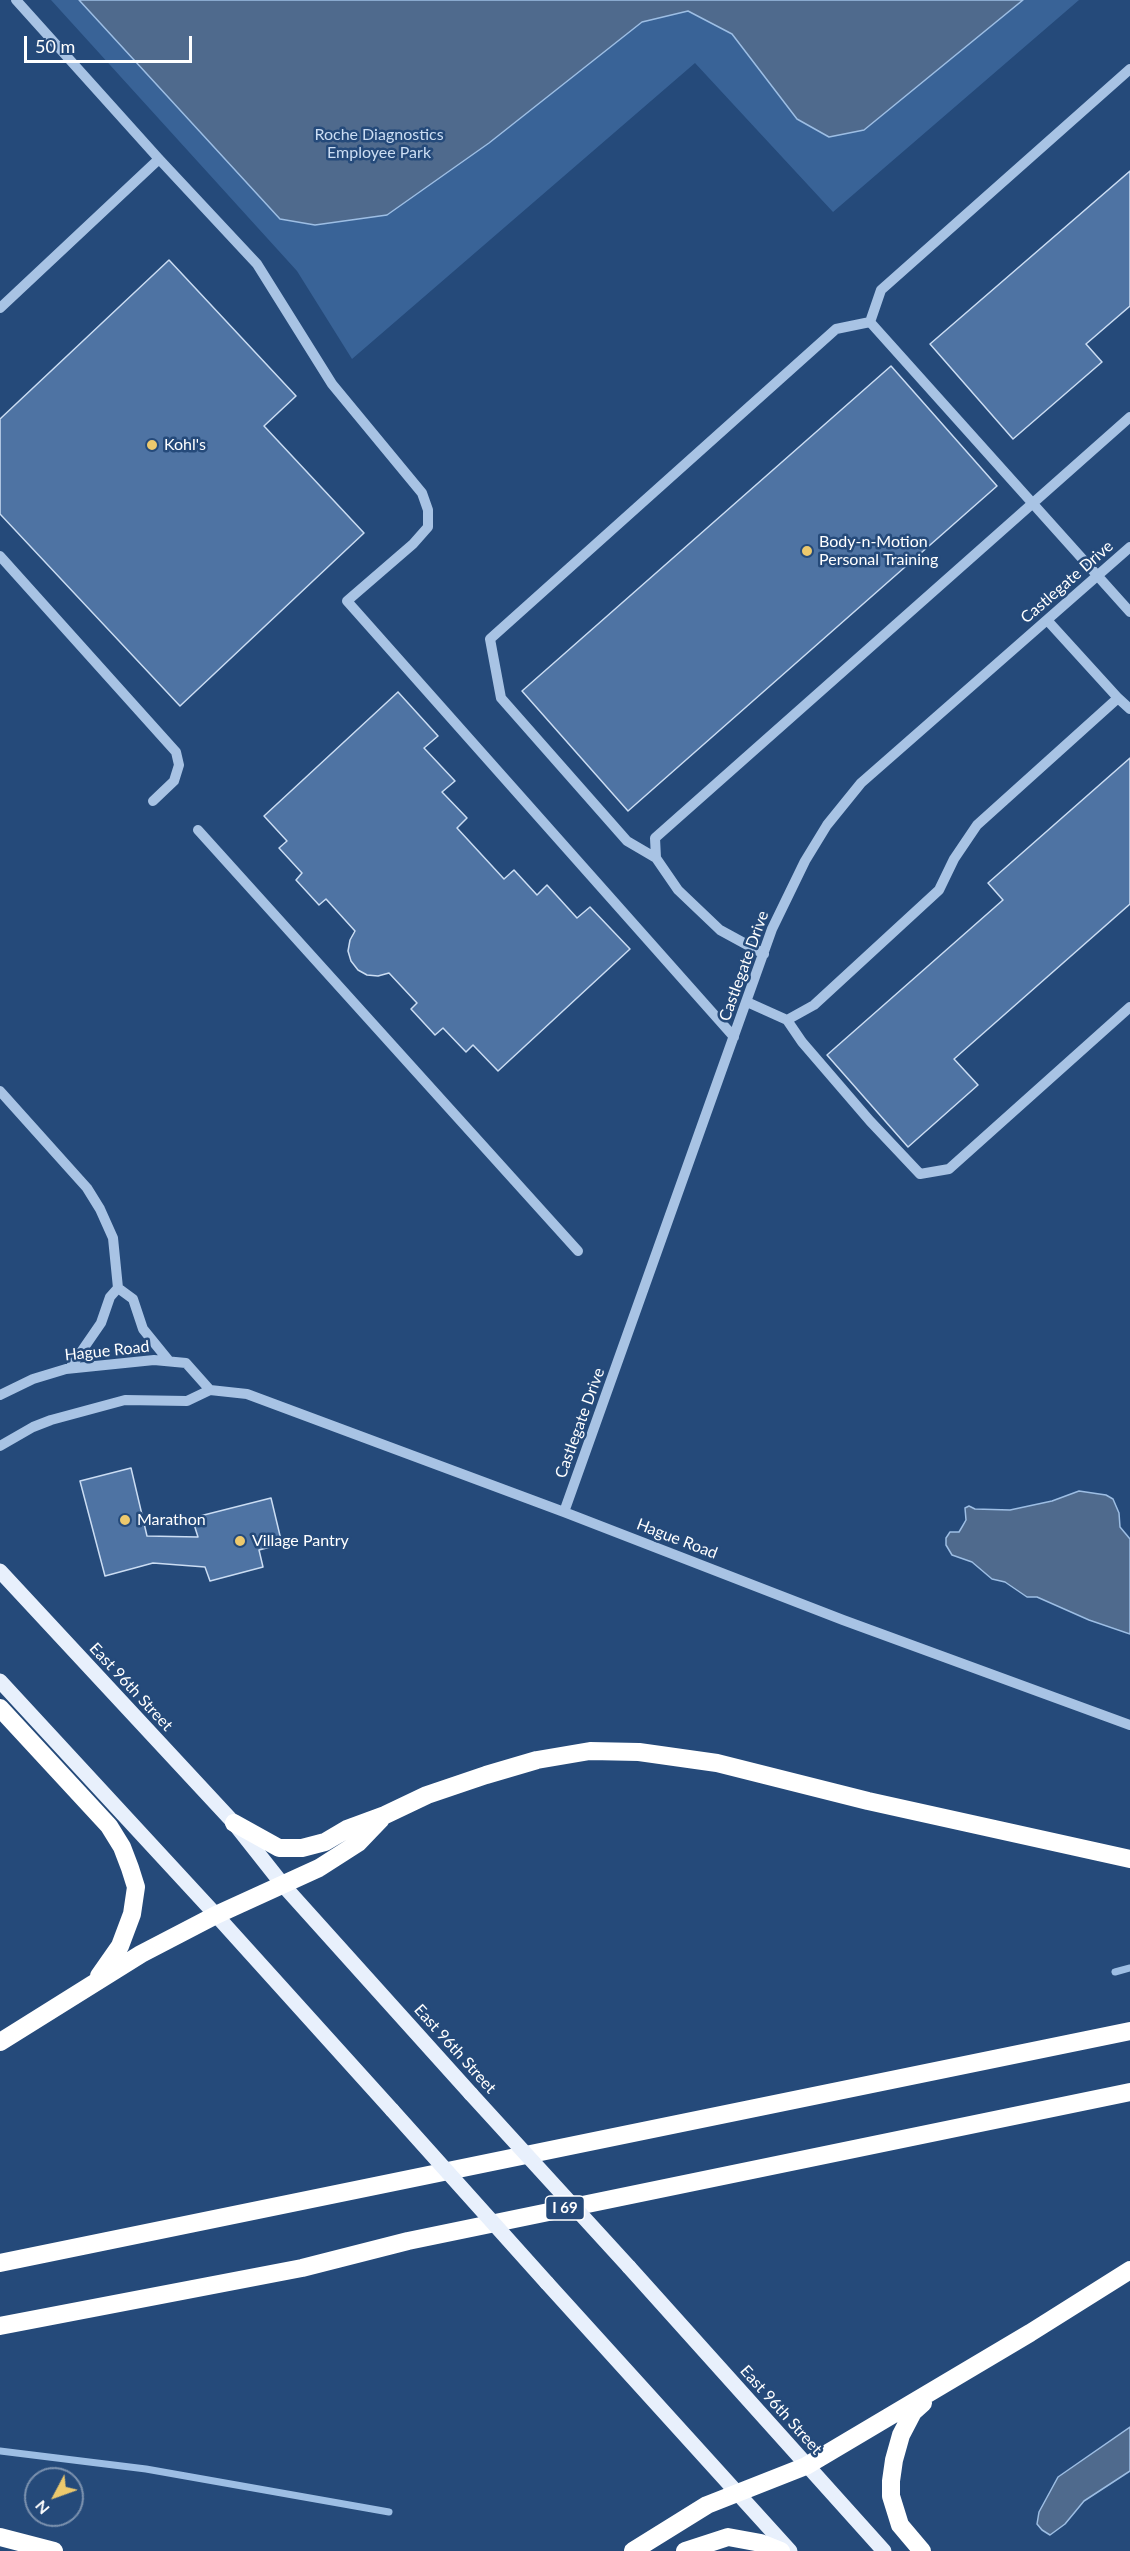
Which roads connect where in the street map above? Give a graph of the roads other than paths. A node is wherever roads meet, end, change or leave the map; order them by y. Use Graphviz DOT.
graph roads {
  1 [pos="16,0"];
  2 [pos="1130,69"];
  3 [pos="159,159"];
  4 [pos="0,308"];
  5 [pos="870,322"];
  6 [pos="1130,417"];
  7 [pos="1034,502"];
  8 [pos="1130,547"];
  9 [pos="0,556"];
  10 [pos="1097,576"];
  11 [pos="1130,612"];
  12 [pos="1047,620"];
  13 [pos="1118,698"];
  14 [pos="1130,709"];
  15 [pos="153,801"];
  16 [pos="198,830"];
  17 [pos="656,858"];
  18 [pos="764,954"];
  19 [pos="747,1002"];
  20 [pos="1130,1007"];
  21 [pos="787,1020"];
  22 [pos="734,1037"];
  23 [pos="0,1090"];
  24 [pos="578,1251"];
  25 [pos="118,1288"];
  26 [pos="169,1361"];
  27 [pos="70,1368"];
  28 [pos="210,1390"];
  29 [pos="0,1395"];
  30 [pos="0,1446"];
  31 [pos="564,1512"];
  32 [pos="0,1571"];
  33 [pos="0,1681"];
  34 [pos="0,1708"];
  35 [pos="1130,1725"];
  36 [pos="385,1815"];
  37 [pos="234,1823"];
  38 [pos="1130,1859"];
  39 [pos="283,1885"];
  40 [pos="216,1915"];
  41 [pos="94,1983"];
  42 [pos="1130,2031"];
  43 [pos="0,2042"];
  44 [pos="1130,2092"];
  45 [pos="0,2263"];
  46 [pos="1130,2270"];
  47 [pos="0,2326"];
  48 [pos="944,2385"];
  49 [pos="806,2466"];
  50 [pos="737,2494"];
  51 [pos="0,2536"];
  52 [pos="54,2551"];
  53 [pos="633,2551"];
  54 [pos="686,2551"];
  55 [pos="781,2551"];
  56 [pos="790,2551"];
  57 [pos="884,2551"];
  58 [pos="922,2551"];
  1 -- 3 [label="street"];
  2 -- 5 [label="street"];
  3 -- 4 [label="street"];
  3 -- 22 [label="street"];
  5 -- 7 [label="street"];
  5 -- 17 [label="street"];
  6 -- 7 [label="street"];
  7 -- 10 [label="street"];
  7 -- 17 [label="street"];
  8 -- 10 [label="street, Castlegate Drive"];
  9 -- 15 [label="street"];
  10 -- 11 [label="street"];
  10 -- 12 [label="street, Castlegate Drive"];
  12 -- 13 [label="street"];
  12 -- 18 [label="street, Castlegate Drive"];
  13 -- 14 [label="street"];
  13 -- 21 [label="street"];
  16 -- 24 [label="street"];
  17 -- 18 [label="street"];
  18 -- 19 [label="street, Castlegate Drive"];
  19 -- 21 [label="street"];
  19 -- 22 [label="street, Castlegate Drive"];
  20 -- 21 [label="street"];
  22 -- 31 [label="street, Castlegate Drive"];
  23 -- 25 [label="street"];
  25 -- 26 [label="street"];
  25 -- 27 [label="street"];
  26 -- 27 [label="street, Hague Road"];
  26 -- 28 [label="street, Hague Road"];
  27 -- 29 [label="street, Hague Road"];
  28 -- 30 [label="street, Hague Road"];
  28 -- 31 [label="street, Hague Road"];
  31 -- 35 [label="street, Hague Road"];
  32 -- 37 [label="main road, East 96th Street"];
  33 -- 40 [label="main road"];
  34 -- 41 [label="highway"];
  36 -- 37 [label="highway"];
  36 -- 38 [label="highway"];
  36 -- 39 [label="highway"];
  37 -- 39 [label="main road, East 96th Street"];
  39 -- 40 [label="highway"];
  39 -- 49 [label="main road, East 96th Street, bridge"];
  40 -- 41 [label="highway"];
  40 -- 50 [label="main road, bridge"];
  41 -- 43 [label="highway"];
  42 -- 45 [label="highway"];
  44 -- 47 [label="highway, I 69"];
  46 -- 48 [label="highway"];
  48 -- 49 [label="highway"];
  48 -- 58 [label="highway"];
  49 -- 50 [label="highway"];
  49 -- 57 [label="main road, East 96th Street"];
  50 -- 53 [label="highway"];
  50 -- 56 [label="main road"];
  51 -- 52 [label="highway"];
  54 -- 55 [label="highway"];
}
